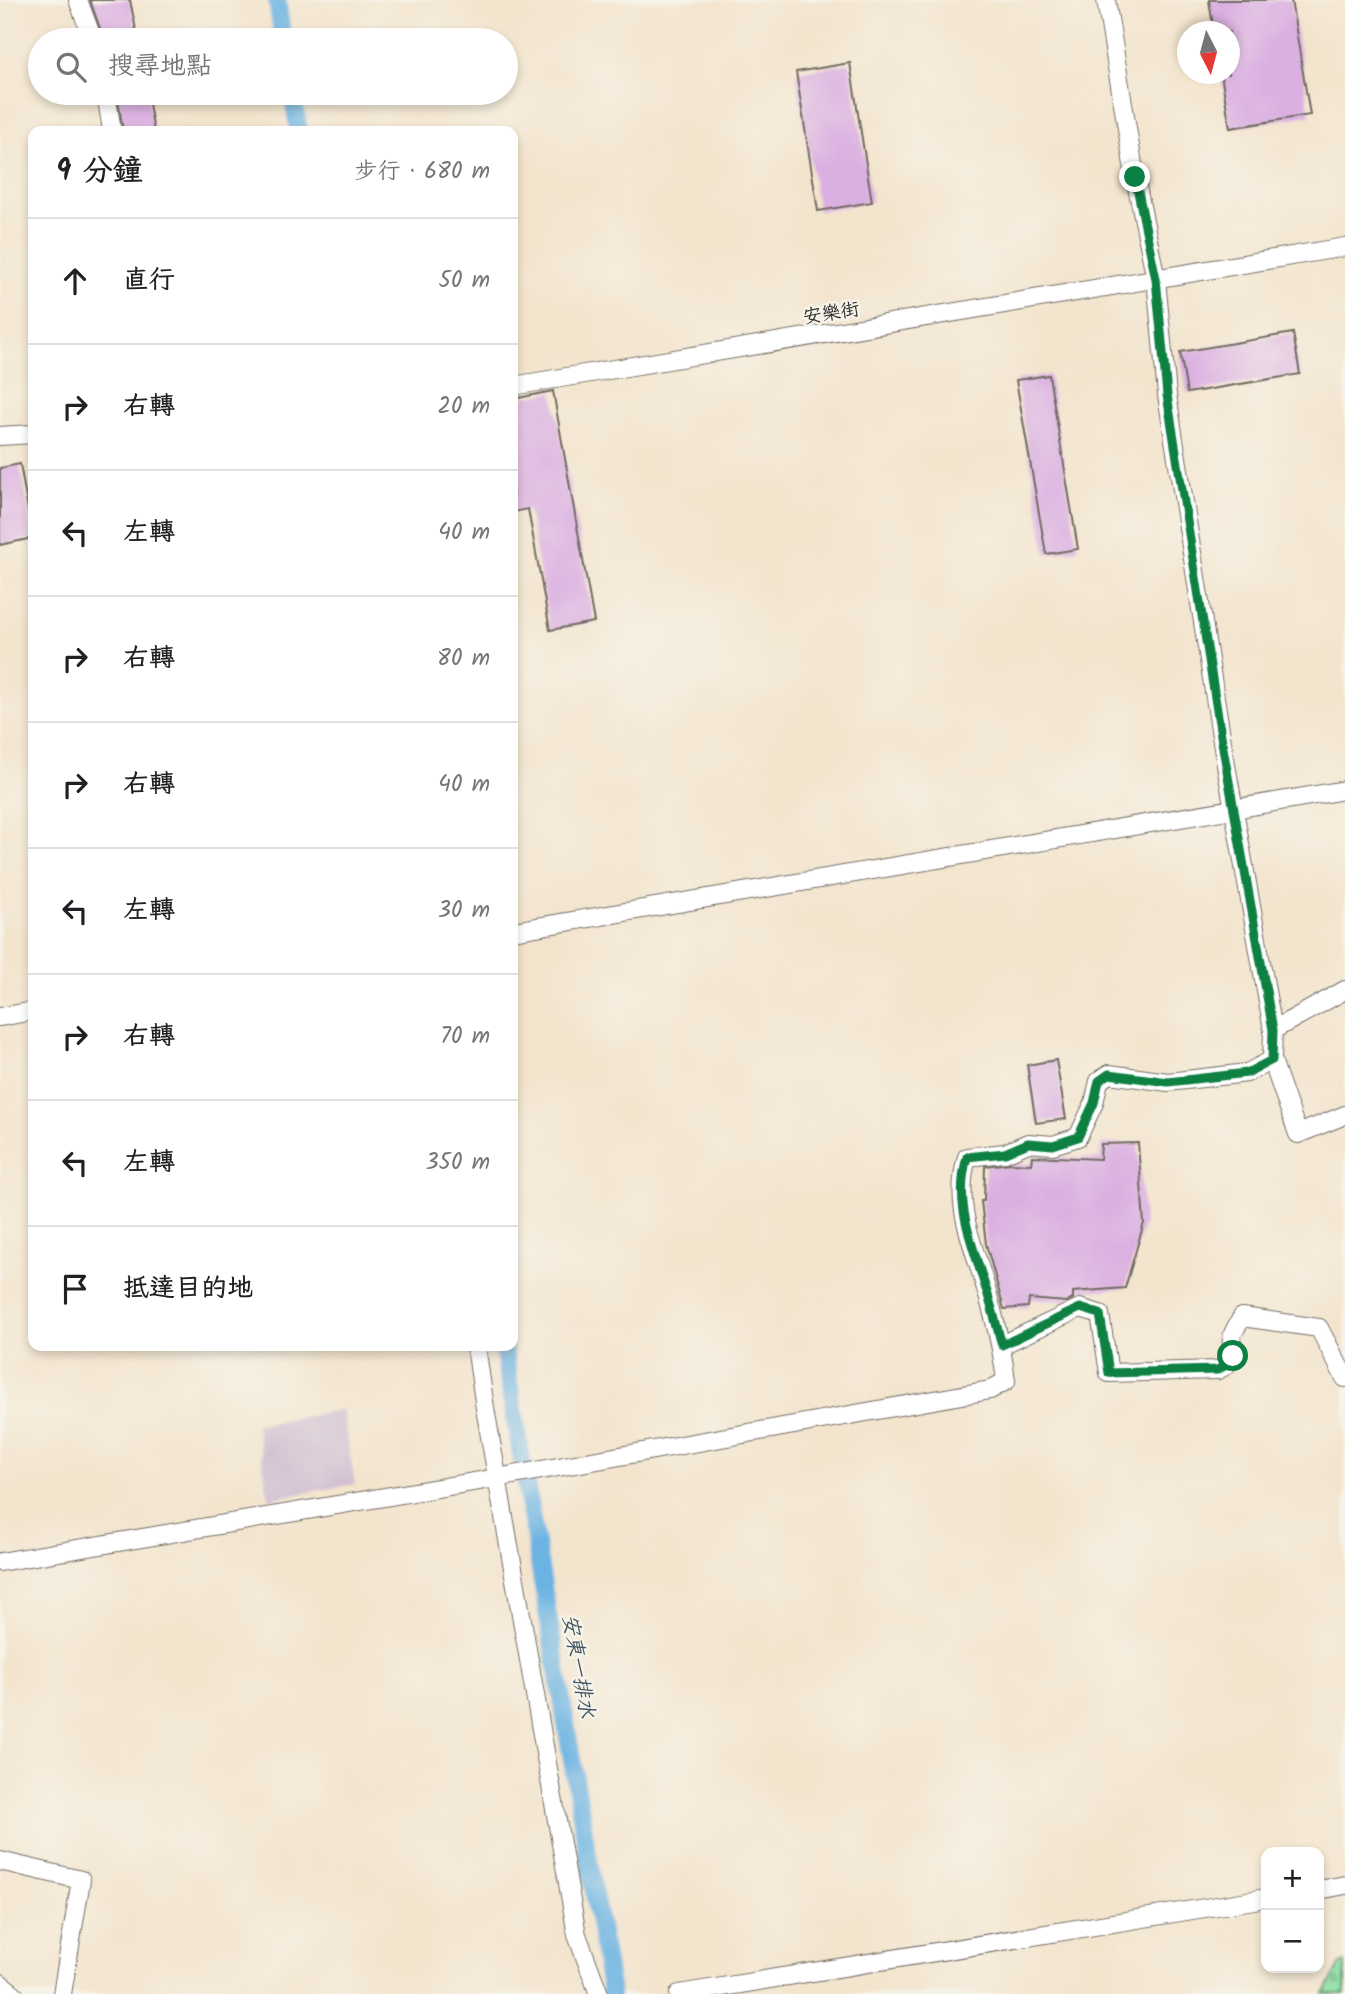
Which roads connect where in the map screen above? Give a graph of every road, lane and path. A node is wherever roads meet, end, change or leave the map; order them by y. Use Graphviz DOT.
graph roads {
  1 [pos="78,0"];
  2 [pos="1106,0"];
  3 [pos="88,28"];
  4 [pos="108,105"];
  5 [pos="111,126"];
  6 [pos="1345,247"];
  7 [pos="1156,279"];
  8 [pos="518,385"];
  9 [pos="28,434"];
  10 [pos="0,436"];
  11 [pos="1345,790"];
  12 [pos="1236,809"];
  13 [pos="518,930"];
  14 [pos="1345,990"];
  15 [pos="28,1013"];
  16 [pos="0,1017"];
  17 [pos="1273,1030"];
  18 [pos="1272,1060"];
  19 [pos="1345,1115"];
  20 [pos="1002,1345"];
  21 [pos="477,1351"];
  22 [pos="1345,1378"];
  23 [pos="497,1478"];
  24 [pos="0,1562"];
  25 [pos="0,1861"];
  26 [pos="1345,1885"];
  27 [pos="1324,1889"];
  28 [pos="1261,1899"];
  29 [pos="0,1983"];
  30 [pos="15,1994"];
  31 [pos="62,1994"];
  32 [pos="599,1994"];
  33 [pos="679,1994"];
  1 -- 3 [label="street"];
  2 -- 7 [label="street"];
  4 -- 5 [label="street"];
  6 -- 7 [label="street, 安樂街"];
  7 -- 8 [label="street, 安樂街"];
  7 -- 12 [label="street"];
  9 -- 10 [label="street"];
  11 -- 12 [label="street"];
  12 -- 13 [label="street"];
  12 -- 17 [label="street"];
  14 -- 17 [label="street"];
  15 -- 16 [label="street"];
  17 -- 18 [label="street"];
  18 -- 19 [label="street"];
  18 -- 20 [label="street"];
  20 -- 22 [label="street"];
  20 -- 23 [label="street"];
  21 -- 23 [label="street"];
  23 -- 24 [label="street"];
  23 -- 32 [label="street"];
  25 -- 31 [label="street"];
  26 -- 27 [label="street"];
  28 -- 33 [label="street"];
  29 -- 30 [label="street"];
}
